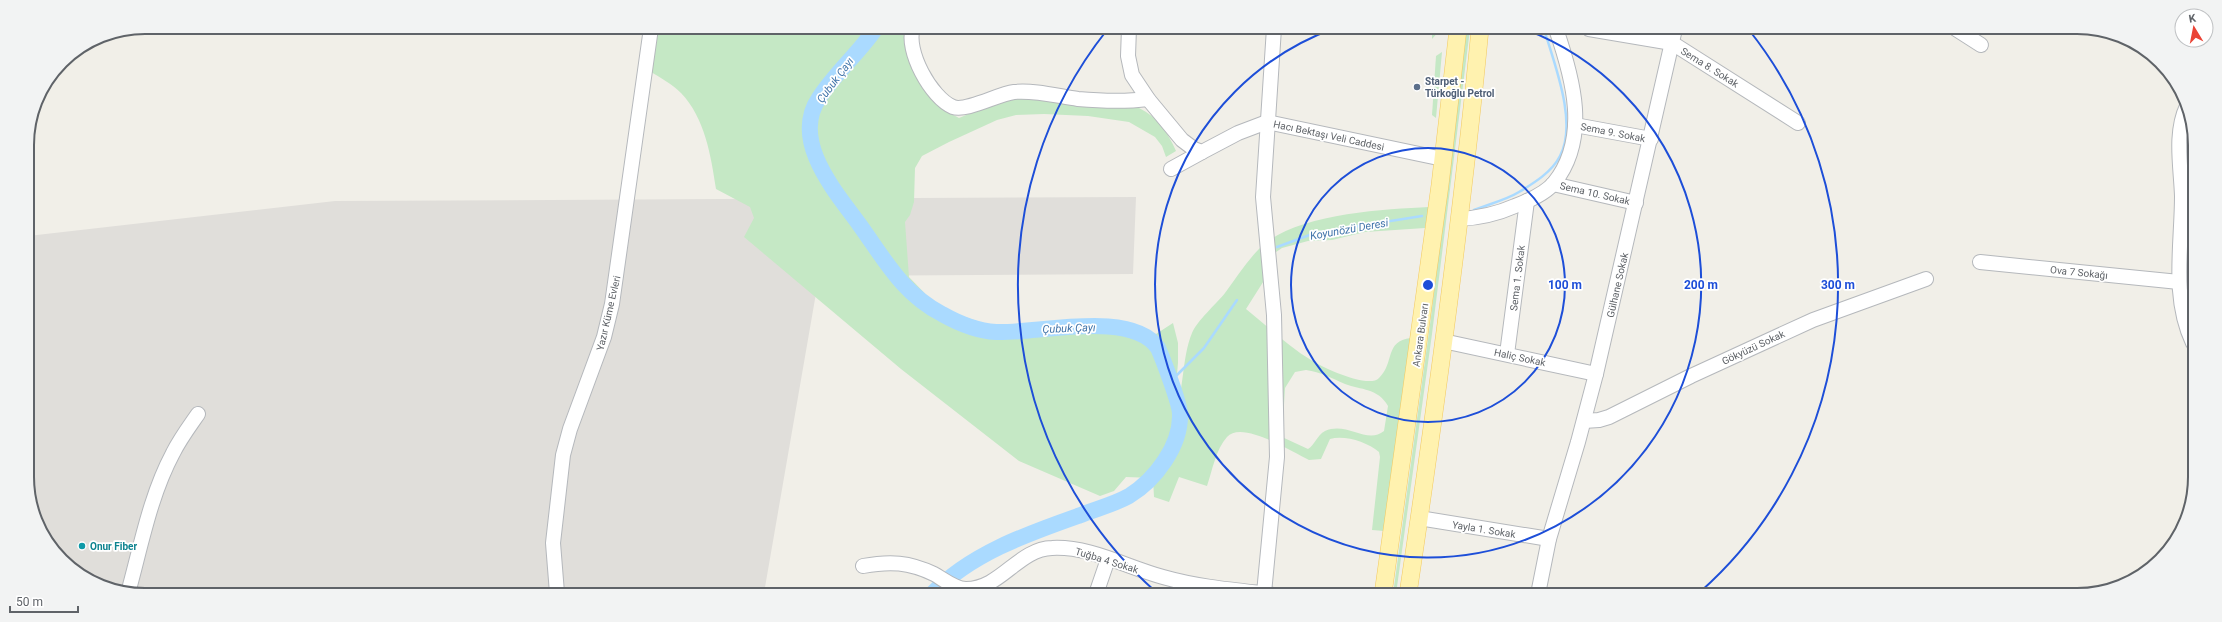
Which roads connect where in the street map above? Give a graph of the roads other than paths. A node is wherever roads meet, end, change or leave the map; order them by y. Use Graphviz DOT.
graph roads {
  1 [pos="650,34"];
  2 [pos="912,34"];
  3 [pos="1129,34"];
  4 [pos="1274,34"];
  5 [pos="1457,34"];
  6 [pos="1480,34"];
  7 [pos="1558,34"];
  8 [pos="1619,34"];
  9 [pos="1674,34"];
  10 [pos="1964,34"];
  11 [pos="1672,43"];
  12 [pos="1981,45"];
  13 [pos="1148,99"];
  14 [pos="2184,117"];
  15 [pos="1267,122"];
  16 [pos="1798,123"];
  17 [pos="1575,125"];
  18 [pos="1651,139"];
  19 [pos="1202,152"];
  20 [pos="1443,159"];
  21 [pos="1170,169"];
  22 [pos="1553,184"];
  23 [pos="1527,202"];
  24 [pos="1636,203"];
  25 [pos="1459,219"];
  26 [pos="1980,262"];
  27 [pos="1926,279"];
  28 [pos="2179,282"];
  29 [pos="2188,330"];
  30 [pos="1443,341"];
  31 [pos="1507,354"];
  32 [pos="1596,374"];
  33 [pos="198,414"];
  34 [pos="1584,421"];
  35 [pos="1419,518"];
  36 [pos="1549,539"];
  37 [pos="1108,559"];
  38 [pos="863,566"];
  39 [pos="130,587"];
  40 [pos="557,588"];
  41 [pos="961,588"];
  42 [pos="969,588"];
  43 [pos="1098,588"];
  44 [pos="1223,588"];
  45 [pos="1267,588"];
  46 [pos="1384,588"];
  47 [pos="1409,588"];
  48 [pos="1539,588"];
  1 -- 40 [label="street, Yazır Küme Evleri"];
  2 -- 13 [label="street"];
  3 -- 13 [label="street"];
  4 -- 15 [label="street"];
  5 -- 20 [label="main road, Ankara Bulvarı"];
  6 -- 25 [label="main road"];
  7 -- 17 [label="street"];
  8 -- 11 [label="street, Sema 8. Sokak"];
  9 -- 11 [label="street, Gülhane Sokak"];
  10 -- 12 [label="street"];
  11 -- 16 [label="street, Sema 8. Sokak"];
  11 -- 18 [label="street, Gülhane Sokak"];
  13 -- 19 [label="street"];
  14 -- 28 [label="street"];
  15 -- 19 [label="street, Hacı Bektaşı Veli Caddesi"];
  15 -- 20 [label="street, Hacı Bektaşı Veli Caddesi"];
  15 -- 45 [label="street"];
  17 -- 18 [label="street, Sema 9. Sokak"];
  17 -- 22 [label="street"];
  18 -- 24 [label="street, Gülhane Sokak"];
  19 -- 21 [label="street, Hacı Bektaşı Veli Caddesi"];
  20 -- 46 [label="main road, Ankara Bulvarı"];
  22 -- 23 [label="street"];
  22 -- 24 [label="street, Sema 10. Sokak"];
  23 -- 25 [label="street"];
  23 -- 31 [label="street, Sema 1. Sokak"];
  24 -- 32 [label="street, Gülhane Sokak"];
  25 -- 30 [label="main road"];
  26 -- 28 [label="street, Ova 7 Sokağı"];
  27 -- 34 [label="street, Gökyüzü Sokak"];
  28 -- 29 [label="street"];
  30 -- 31 [label="street, Haliç Sokak"];
  30 -- 35 [label="main road"];
  31 -- 32 [label="street, Haliç Sokak"];
  32 -- 34 [label="street, Gülhane Sokak"];
  33 -- 39 [label="street"];
  34 -- 36 [label="street, Gülhane Sokak"];
  35 -- 36 [label="street, Yayla 1. Sokak"];
  35 -- 47 [label="main road"];
  36 -- 48 [label="street, Gülhane Sokak"];
  37 -- 42 [label="street, Tuğba 4 Sokak"];
  37 -- 43 [label="street"];
  37 -- 44 [label="street, Tuğba 4 Sokak"];
  38 -- 41 [label="street, Tuğba 4 Sokak"];
}
